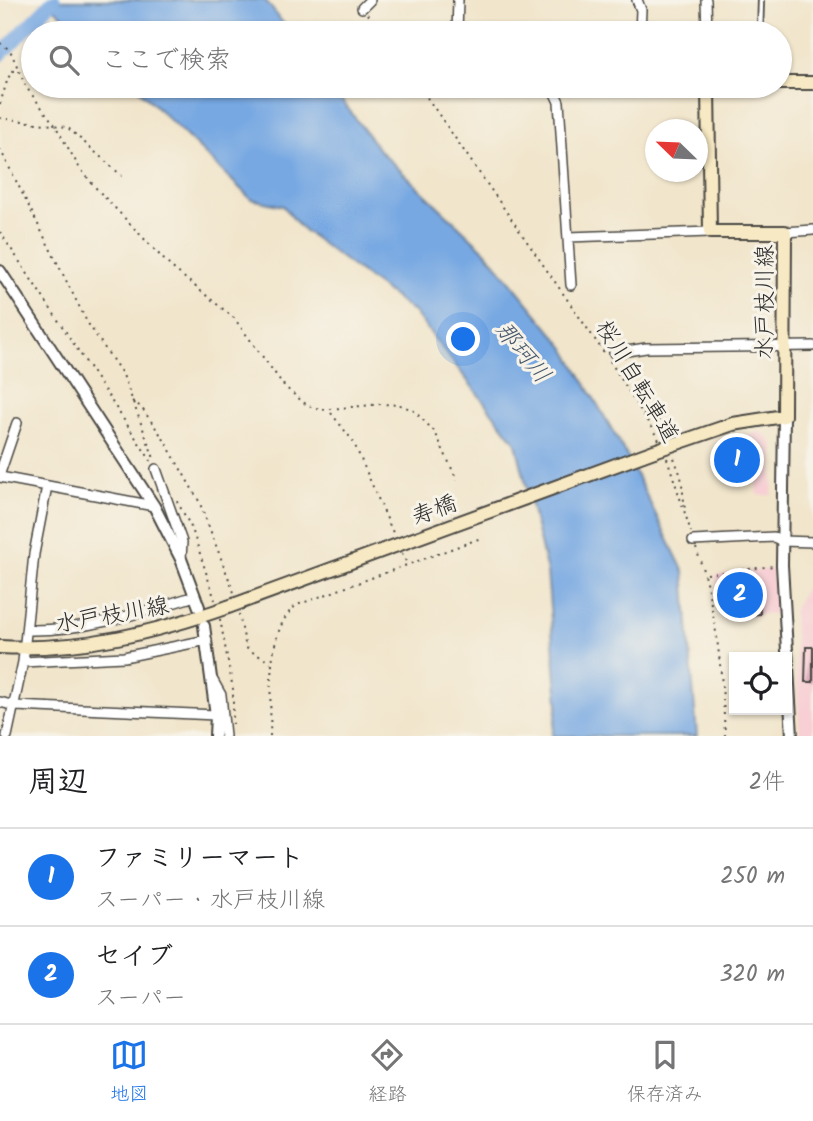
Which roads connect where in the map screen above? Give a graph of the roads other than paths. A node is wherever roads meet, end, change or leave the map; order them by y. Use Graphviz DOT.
graph roads {
  1 [pos="370,0"];
  2 [pos="458,0"];
  3 [pos="637,0"];
  4 [pos="706,0"];
  5 [pos="761,0"];
  6 [pos="362,4"];
  7 [pos="457,21"];
  8 [pos="641,21"];
  9 [pos="707,21"];
  10 [pos="760,21"];
  11 [pos="792,83"];
  12 [pos="813,83"];
  13 [pos="557,98"];
  14 [pos="708,98"];
  15 [pos="813,230"];
  16 [pos="710,232"];
  17 [pos="785,232"];
  18 [pos="568,237"];
  19 [pos="0,271"];
  20 [pos="571,285"];
  21 [pos="786,346"];
  22 [pos="813,346"];
  23 [pos="614,353"];
  24 [pos="784,416"];
  25 [pos="18,423"];
  26 [pos="156,469"];
  27 [pos="0,475"];
  28 [pos="47,486"];
  29 [pos="153,506"];
  30 [pos="694,541"];
  31 [pos="782,541"];
  32 [pos="813,542"];
  33 [pos="181,559"];
  34 [pos="197,601"];
  35 [pos="235,608"];
  36 [pos="204,626"];
  37 [pos="28,630"];
  38 [pos="206,640"];
  39 [pos="0,647"];
  40 [pos="24,655"];
  41 [pos="212,679"];
  42 [pos="0,702"];
  43 [pos="15,706"];
  44 [pos="216,715"];
  45 [pos="7,736"];
  46 [pos="215,736"];
  47 [pos="225,736"];
  48 [pos="792,736"];
  1 -- 6 [label="street"];
  2 -- 7 [label="street"];
  3 -- 8 [label="street"];
  4 -- 9 [label="street"];
  5 -- 10 [label="lane"];
  11 -- 12 [label="main road"];
  13 -- 18 [label="street"];
  14 -- 16 [label="main road"];
  15 -- 17 [label="street"];
  16 -- 17 [label="main road, 水戸枝川線"];
  16 -- 18 [label="street"];
  17 -- 21 [label="main road, 水戸枝川線"];
  18 -- 20 [label="street"];
  19 -- 29 [label="street"];
  21 -- 22 [label="street"];
  21 -- 23 [label="street"];
  21 -- 24 [label="main road, 水戸枝川線"];
  24 -- 31 [label="street"];
  24 -- 35 [label="main road, 寿橋, bridge"];
  25 -- 27 [label="street"];
  26 -- 33 [label="street"];
  27 -- 28 [label="street"];
  28 -- 29 [label="street"];
  28 -- 37 [label="street"];
  29 -- 33 [label="street"];
  30 -- 31 [label="street"];
  31 -- 32 [label="street"];
  31 -- 48 [label="street"];
  33 -- 34 [label="street"];
  34 -- 37 [label="street"];
  35 -- 40 [label="main road, 水戸枝川線"];
  36 -- 38 [label="street"];
  37 -- 40 [label="street"];
  38 -- 40 [label="street"];
  38 -- 41 [label="street"];
  39 -- 40 [label="main road, 水戸枝川線"];
  40 -- 43 [label="street"];
  41 -- 44 [label="street"];
  41 -- 47 [label="street"];
  42 -- 43 [label="street"];
  43 -- 44 [label="street"];
  43 -- 45 [label="street"];
  44 -- 46 [label="street"];
}
